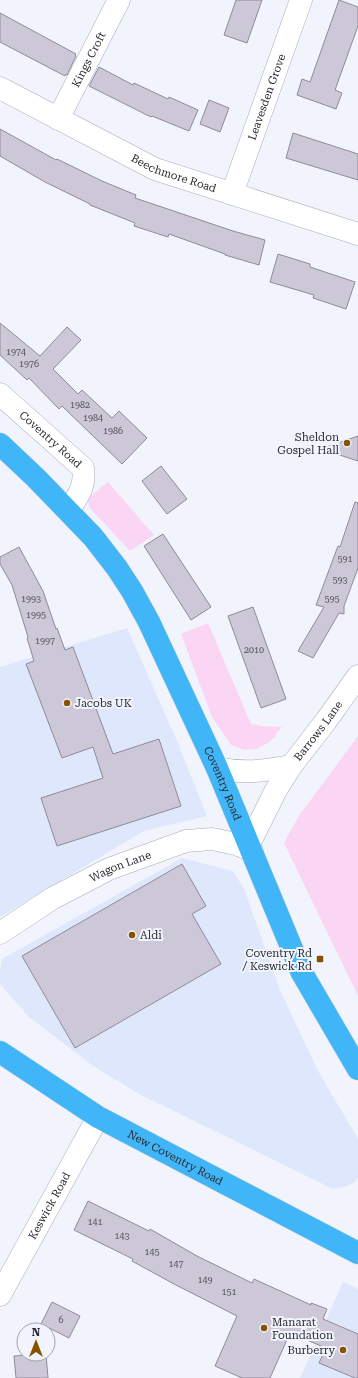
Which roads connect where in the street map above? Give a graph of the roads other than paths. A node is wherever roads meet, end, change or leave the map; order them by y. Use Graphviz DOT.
graph roads {
  1 [pos="119,0"];
  2 [pos="301,0"];
  3 [pos="0,88"];
  4 [pos="58,119"];
  5 [pos="232,194"];
  6 [pos="358,234"];
  7 [pos="0,394"];
  8 [pos="0,444"];
  9 [pos="68,511"];
  10 [pos="358,676"];
  11 [pos="290,766"];
  12 [pos="217,768"];
  13 [pos="251,847"];
  14 [pos="0,933"];
  15 [pos="0,1052"];
  16 [pos="358,1069"];
  17 [pos="98,1117"];
  18 [pos="358,1253"];
  19 [pos="0,1295"];
  1 -- 4 [label="street, Kings Croft"];
  2 -- 5 [label="street, Leavesden Grove"];
  3 -- 4 [label="street, Beechmore Road"];
  4 -- 5 [label="street, Beechmore Road"];
  5 -- 6 [label="street, Beechmore Road"];
  7 -- 9 [label="street, Coventry Road"];
  8 -- 9 [label="highway, Coventry Road"];
  9 -- 12 [label="highway, Coventry Road"];
  10 -- 11 [label="street, Barrows Lane"];
  11 -- 12 [label="street, Barrows Lane"];
  11 -- 13 [label="street, Barrows Lane"];
  12 -- 13 [label="highway, Coventry Road"];
  13 -- 14 [label="street, Wagon Lane"];
  13 -- 16 [label="highway, Coventry Road"];
  15 -- 17 [label="highway, New Coventry Road"];
  17 -- 18 [label="highway, New Coventry Road"];
  17 -- 19 [label="street, Keswick Road"];
}
